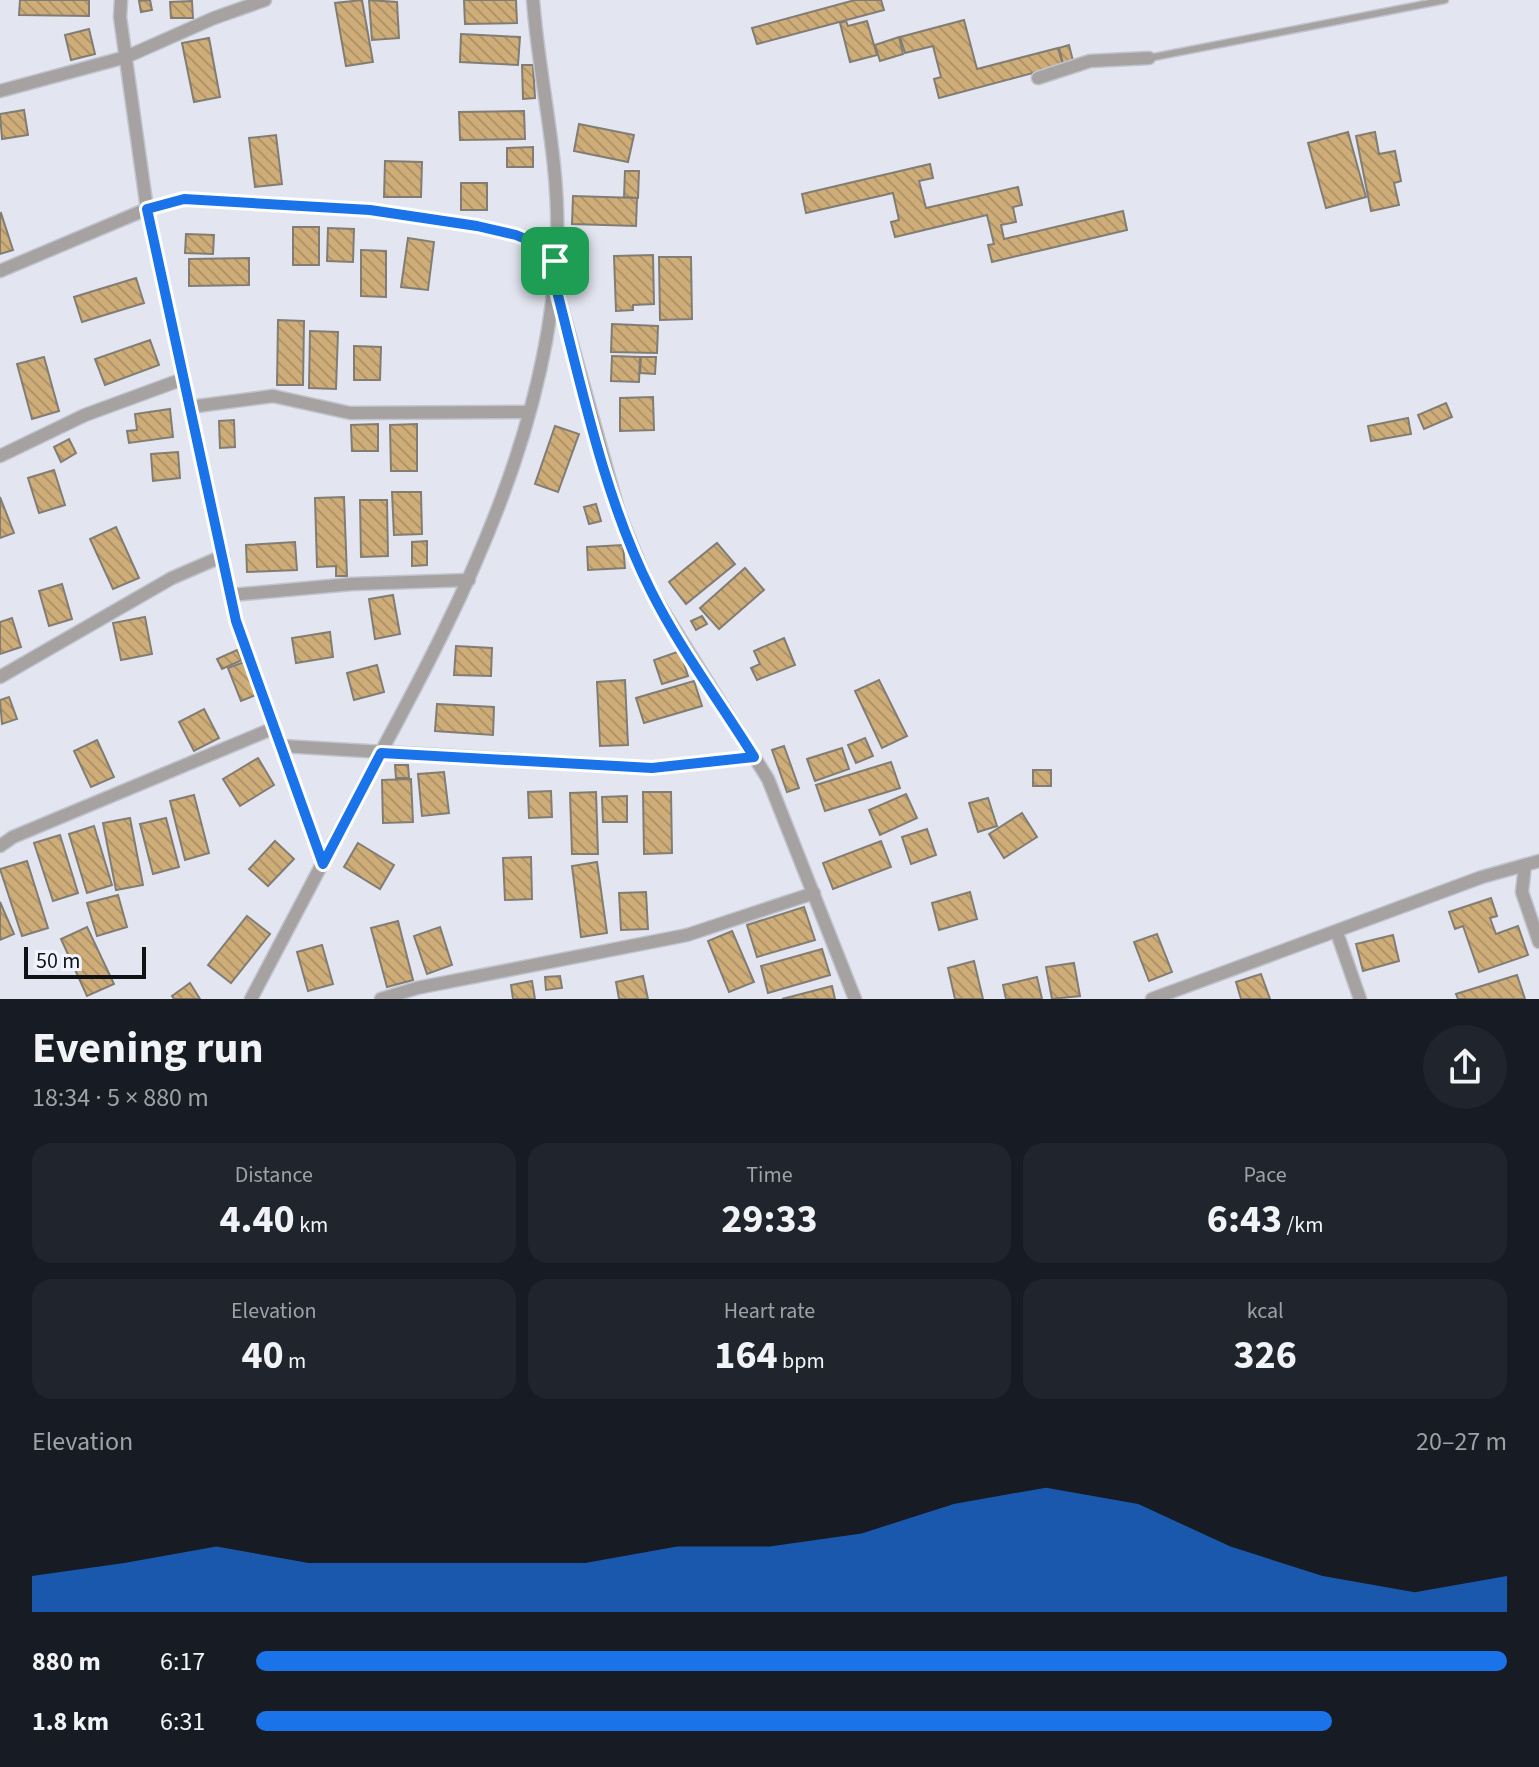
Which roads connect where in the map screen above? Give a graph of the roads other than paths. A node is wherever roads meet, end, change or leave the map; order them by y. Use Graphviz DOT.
graph roads {
  1 [pos="121,0"];
  2 [pos="265,0"];
  3 [pos="533,0"];
  4 [pos="1445,0"];
  5 [pos="126,57"];
  6 [pos="1149,58"];
  7 [pos="1038,78"];
  8 [pos="0,91"];
  9 [pos="147,209"];
  10 [pos="555,261"];
  11 [pos="0,271"];
  12 [pos="553,276"];
  13 [pos="183,379"];
  14 [pos="190,407"];
  15 [pos="529,412"];
  16 [pos="0,456"];
  17 [pos="223,556"];
  18 [pos="469,580"];
  19 [pos="231,595"];
  20 [pos="0,677"];
  21 [pos="274,728"];
  22 [pos="282,746"];
  23 [pos="381,753"];
  24 [pos="754,757"];
  25 [pos="0,846"];
  26 [pos="1539,861"];
  27 [pos="323,864"];
  28 [pos="1525,865"];
  29 [pos="814,893"];
  30 [pos="1337,933"];
  31 [pos="1539,942"];
  32 [pos="251,999"];
  33 [pos="381,999"];
  34 [pos="855,999"];
  35 [pos="1152,999"];
  36 [pos="1360,999"];
  1 -- 5 [label="street"];
  2 -- 5 [label="street"];
  3 -- 10 [label="street"];
  4 -- 6 [label="lane"];
  5 -- 8 [label="street"];
  5 -- 9 [label="street"];
  6 -- 7 [label="street"];
  9 -- 10 [label="street"];
  9 -- 11 [label="street"];
  9 -- 13 [label="street"];
  10 -- 12 [label="street"];
  12 -- 15 [label="street"];
  12 -- 24 [label="street"];
  13 -- 14 [label="street"];
  13 -- 16 [label="street"];
  14 -- 15 [label="street"];
  14 -- 17 [label="street"];
  15 -- 18 [label="street"];
  17 -- 19 [label="street"];
  17 -- 20 [label="street"];
  18 -- 19 [label="street"];
  18 -- 23 [label="street"];
  19 -- 21 [label="street"];
  21 -- 22 [label="street"];
  21 -- 25 [label="street"];
  22 -- 23 [label="street"];
  22 -- 27 [label="street"];
  23 -- 24 [label="street"];
  23 -- 27 [label="street"];
  24 -- 29 [label="street"];
  26 -- 28 [label="street"];
  27 -- 32 [label="street"];
  28 -- 30 [label="street"];
  28 -- 31 [label="street"];
  29 -- 33 [label="street"];
  29 -- 34 [label="street"];
  30 -- 35 [label="street"];
  30 -- 36 [label="street"];
}
